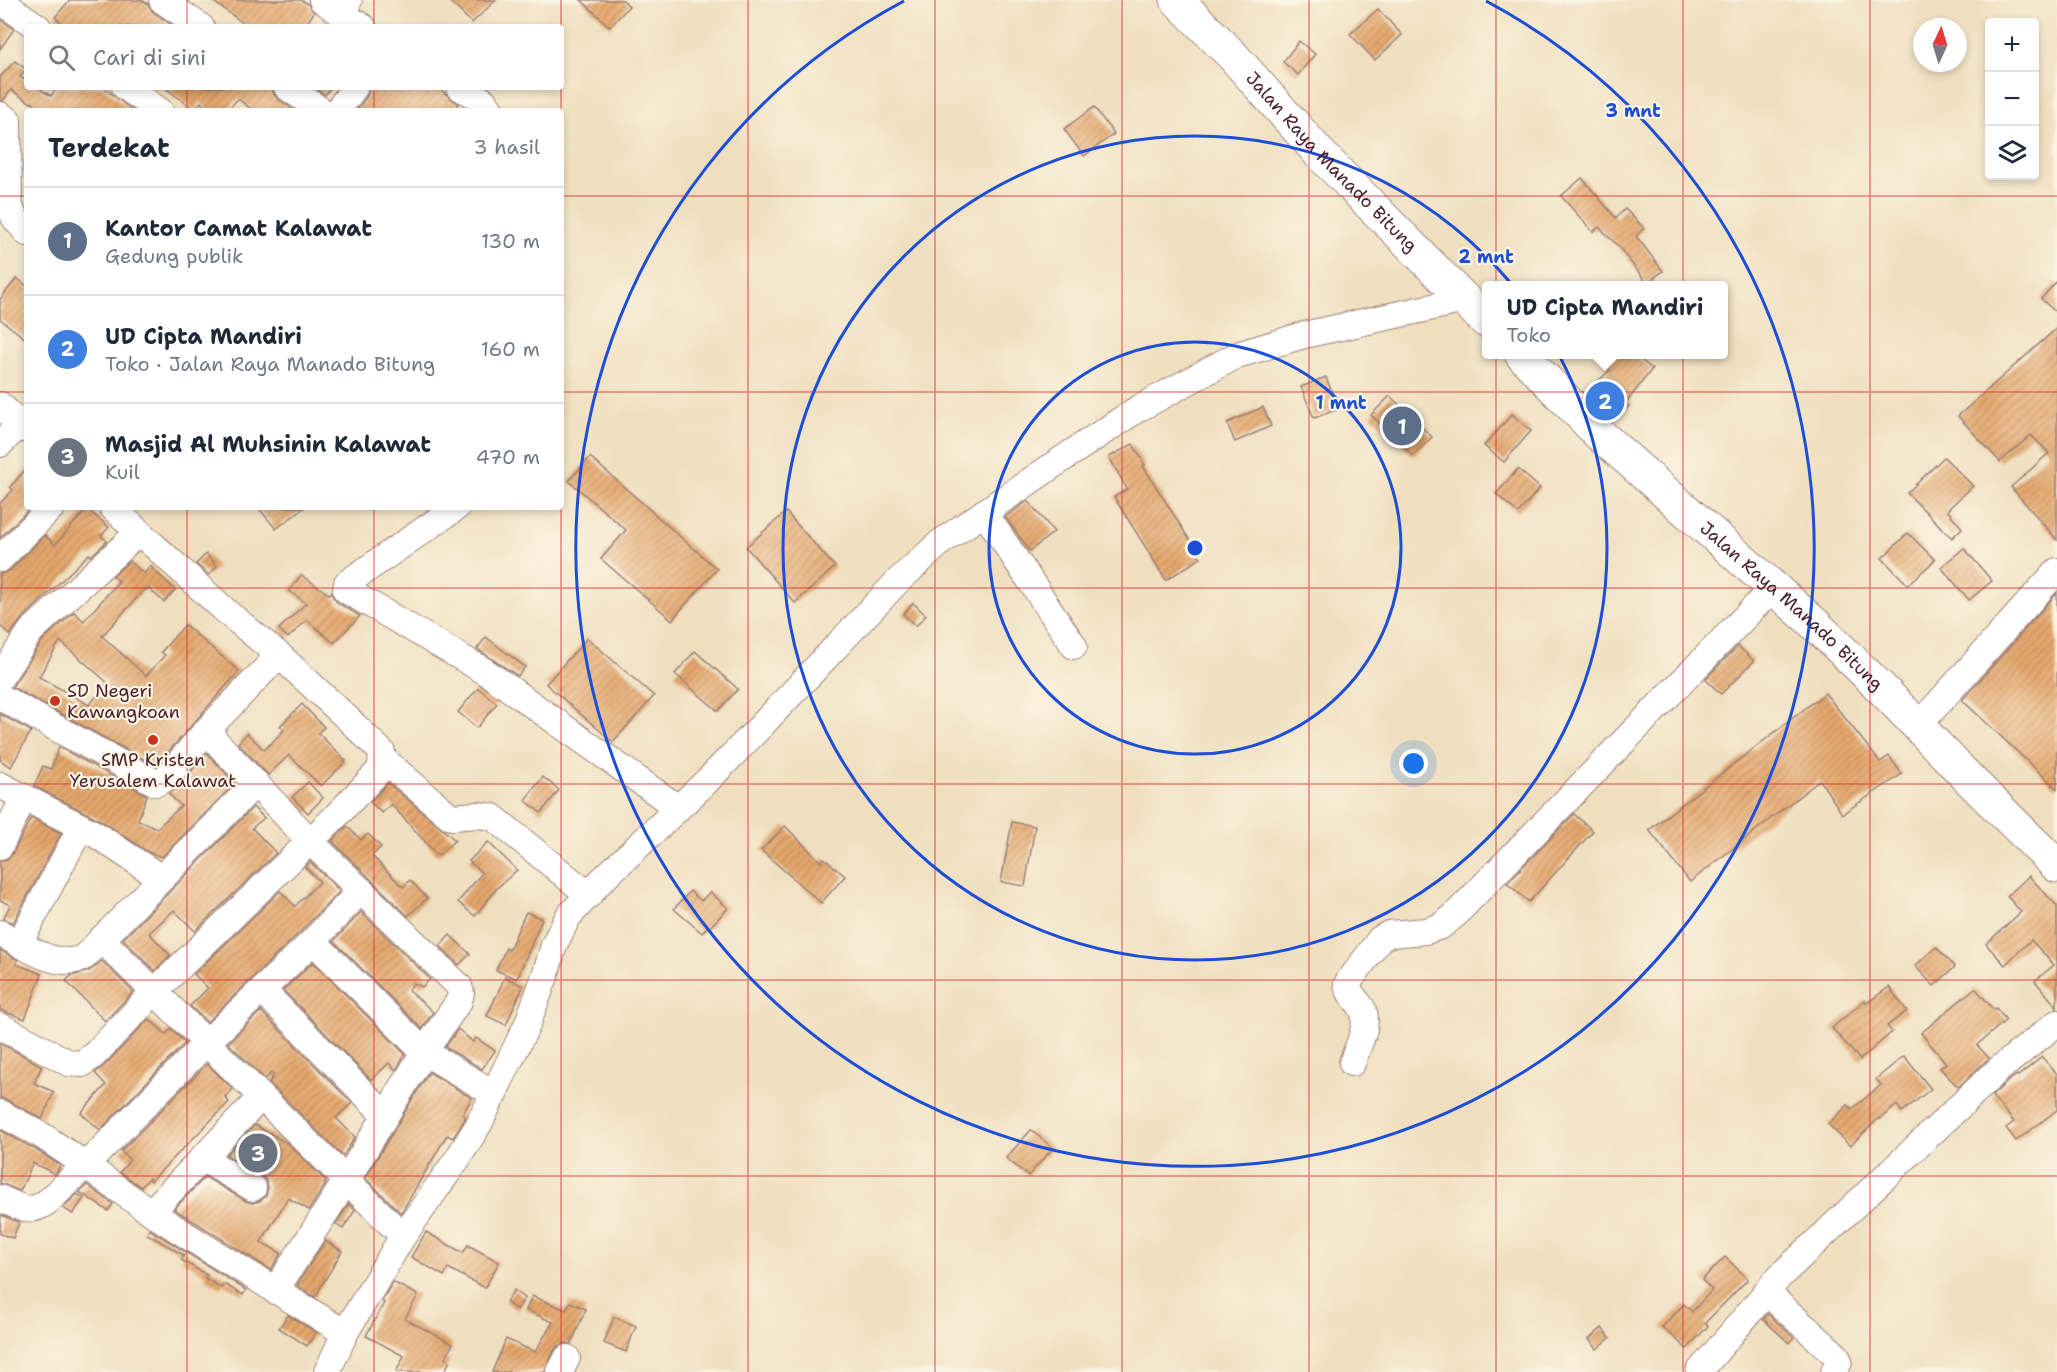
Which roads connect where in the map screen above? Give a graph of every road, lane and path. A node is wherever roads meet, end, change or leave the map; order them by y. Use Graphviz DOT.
graph roads {
  1 [pos="162,0"];
  2 [pos="1177,0"];
  3 [pos="0,1"];
  4 [pos="34,24"];
  5 [pos="197,24"];
  6 [pos="129,90"];
  7 [pos="292,90"];
  8 [pos="353,90"];
  9 [pos="464,90"];
  10 [pos="156,108"];
  11 [pos="318,108"];
  12 [pos="339,108"];
  13 [pos="489,108"];
  14 [pos="12,123"];
  15 [pos="24,229"];
  16 [pos="1476,310"];
  17 [pos="1526,359"];
  18 [pos="0,405"];
  19 [pos="24,427"];
  20 [pos="0,444"];
  21 [pos="49,510"];
  22 [pos="115,510"];
  23 [pos="454,510"];
  24 [pos="984,512"];
  25 [pos="139,532"];
  26 [pos="0,559"];
  27 [pos="2057,571"];
  28 [pos="1773,588"];
  29 [pos="1074,646"];
  30 [pos="279,655"];
  31 [pos="0,678"];
  32 [pos="0,697"];
  33 [pos="1918,726"];
  34 [pos="207,731"];
  35 [pos="383,759"];
  36 [pos="255,783"];
  37 [pos="0,785"];
  38 [pos="24,798"];
  39 [pos="678,808"];
  40 [pos="81,827"];
  41 [pos="310,841"];
  42 [pos="0,846"];
  43 [pos="2057,866"];
  44 [pos="161,878"];
  45 [pos="361,890"];
  46 [pos="589,895"];
  47 [pos="10,938"];
  48 [pos="101,939"];
  49 [pos="313,941"];
  50 [pos="155,991"];
  51 [pos="263,991"];
  52 [pos="2057,1023"];
  53 [pos="0,1026"];
  54 [pos="206,1043"];
  55 [pos="424,1052"];
  56 [pos="1352,1063"];
  57 [pos="495,1094"];
  58 [pos="261,1097"];
  59 [pos="0,1113"];
  60 [pos="386,1115"];
  61 [pos="202,1158"];
  62 [pos="86,1166"];
  63 [pos="346,1180"];
  64 [pos="253,1188"];
  65 [pos="0,1198"];
  66 [pos="152,1211"];
  67 [pos="403,1236"];
  68 [pos="275,1291"];
  69 [pos="1766,1292"];
  70 [pos="345,1333"];
  71 [pos="327,1372"];
  72 [pos="1699,1372"];
  73 [pos="1834,1372"];
  1 -- 5 [label="street"];
  2 -- 16 [label="highway, Jalan Raya Manado Bitung"];
  3 -- 4 [label="street"];
  6 -- 10 [label="street"];
  7 -- 11 [label="street"];
  8 -- 12 [label="street"];
  9 -- 13 [label="street"];
  14 -- 15 [label="street"];
  16 -- 24 [label="street"];
  17 -- 28 [label="highway, Jalan Raya Manado Bitung"];
  18 -- 19 [label="street"];
  19 -- 20 [label="street"];
  21 -- 26 [label="street"];
  22 -- 25 [label="street"];
  23 -- 39 [label="street"];
  24 -- 29 [label="street"];
  24 -- 39 [label="street"];
  25 -- 30 [label="street"];
  25 -- 31 [label="street"];
  27 -- 33 [label="street"];
  28 -- 33 [label="highway, Jalan Raya Manado Bitung"];
  28 -- 56 [label="street"];
  30 -- 34 [label="street"];
  30 -- 35 [label="street"];
  32 -- 34 [label="street"];
  33 -- 43 [label="highway, Jalan Raya Manado Bitung"];
  34 -- 36 [label="street"];
  35 -- 41 [label="street"];
  35 -- 46 [label="street"];
  36 -- 41 [label="street"];
  36 -- 44 [label="street"];
  37 -- 38 [label="street"];
  38 -- 40 [label="street"];
  38 -- 42 [label="street"];
  39 -- 46 [label="street"];
  40 -- 44 [label="street"];
  40 -- 47 [label="street"];
  41 -- 45 [label="street"];
  41 -- 50 [label="street"];
  44 -- 48 [label="street"];
  45 -- 49 [label="street"];
  45 -- 55 [label="street"];
  46 -- 57 [label="street"];
  47 -- 48 [label="street"];
  48 -- 50 [label="street"];
  49 -- 51 [label="street"];
  49 -- 55 [label="street"];
  50 -- 53 [label="street"];
  50 -- 54 [label="street"];
  51 -- 54 [label="street"];
  51 -- 60 [label="street"];
  52 -- 69 [label="street"];
  54 -- 58 [label="street"];
  54 -- 62 [label="street"];
  55 -- 57 [label="street"];
  55 -- 60 [label="street"];
  57 -- 67 [label="street"];
  58 -- 61 [label="street"];
  58 -- 63 [label="street"];
  59 -- 62 [label="street"];
  60 -- 63 [label="street"];
  61 -- 64 [label="street"];
  61 -- 66 [label="street"];
  62 -- 65 [label="street"];
  62 -- 66 [label="street"];
  63 -- 67 [label="street"];
  63 -- 68 [label="street"];
  66 -- 68 [label="street"];
  67 -- 70 [label="street"];
  68 -- 70 [label="street"];
  69 -- 72 [label="street"];
  69 -- 73 [label="street"];
  70 -- 71 [label="street"];
}
